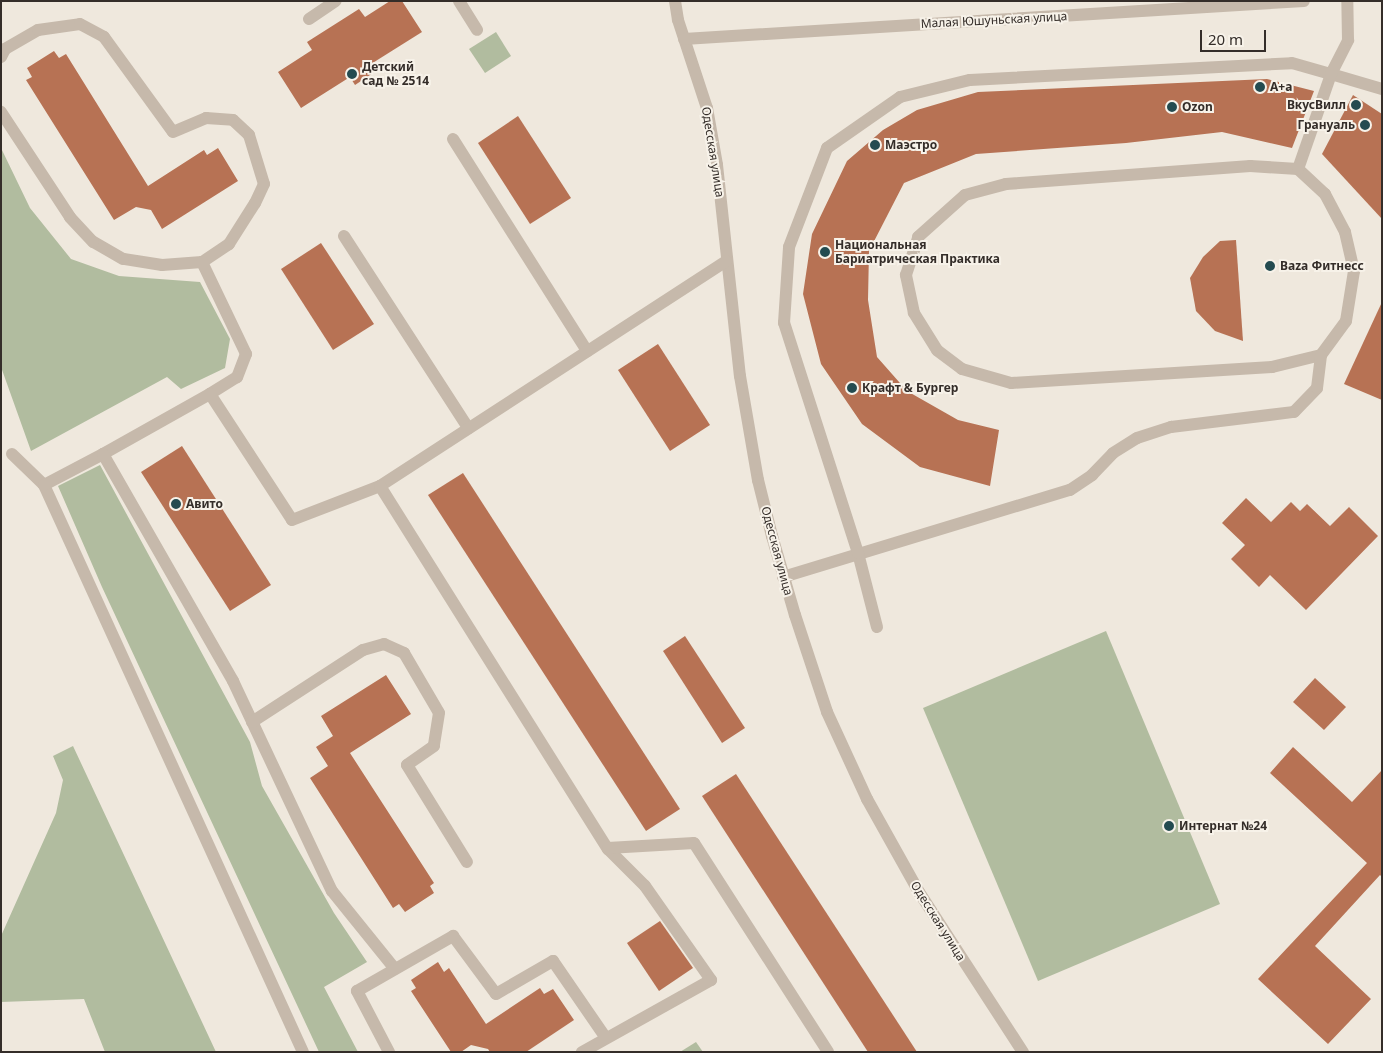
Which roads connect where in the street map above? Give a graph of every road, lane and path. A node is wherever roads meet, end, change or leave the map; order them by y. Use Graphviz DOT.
graph roads {
  1 [pos="336,1"];
  2 [pos="459,1"];
  3 [pos="675,1"];
  4 [pos="1304,1"];
  5 [pos="1347,1"];
  6 [pos="310,19"];
  7 [pos="477,30"];
  8 [pos="684,38"];
  9 [pos="3,49"];
  10 [pos="1331,74"];
  11 [pos="1382,89"];
  12 [pos="1,112"];
  13 [pos="453,139"];
  14 [pos="1298,169"];
  15 [pos="344,236"];
  16 [pos="726,261"];
  17 [pos="202,262"];
  18 [pos="587,351"];
  19 [pos="1321,355"];
  20 [pos="210,394"];
  21 [pos="468,428"];
  22 [pos="12,454"];
  23 [pos="103,454"];
  24 [pos="44,485"];
  25 [pos="380,486"];
  26 [pos="858,553"];
  27 [pos="783,577"];
  28 [pos="877,627"];
  29 [pos="252,722"];
  30 [pos="608,848"];
  31 [pos="467,862"];
  32 [pos="395,969"];
  33 [pos="606,1038"];
  34 [pos="303,1052"];
  35 [pos="389,1052"];
  36 [pos="582,1052"];
  37 [pos="828,1052"];
  38 [pos="1023,1052"];
  1 -- 6 [label="street"];
  2 -- 7 [label="street"];
  3 -- 8 [label="street, Одесская улица"];
  4 -- 8 [label="street, Малая Юшуньская улица"];
  5 -- 10 [label="street"];
  8 -- 16 [label="street, Одесская улица"];
  9 -- 17 [label="street"];
  10 -- 11 [label="street"];
  10 -- 14 [label="street"];
  10 -- 26 [label="street"];
  12 -- 17 [label="street"];
  13 -- 18 [label="street"];
  14 -- 19 [label="street"];
  14 -- 19 [label="street"];
  15 -- 21 [label="street"];
  16 -- 18 [label="street"];
  16 -- 27 [label="street, Одесская улица"];
  17 -- 20 [label="street"];
  18 -- 21 [label="street"];
  19 -- 26 [label="street"];
  20 -- 23 [label="street"];
  20 -- 25 [label="street"];
  21 -- 25 [label="street"];
  22 -- 24 [label="street"];
  23 -- 24 [label="street"];
  23 -- 29 [label="street"];
  24 -- 34 [label="street"];
  25 -- 30 [label="street"];
  26 -- 27 [label="street"];
  26 -- 28 [label="street"];
  27 -- 38 [label="street, Одесская улица"];
  29 -- 31 [label="street"];
  29 -- 32 [label="street"];
  30 -- 33 [label="street"];
  30 -- 37 [label="street"];
  32 -- 33 [label="street"];
  32 -- 35 [label="street"];
  33 -- 36 [label="street"];
}
